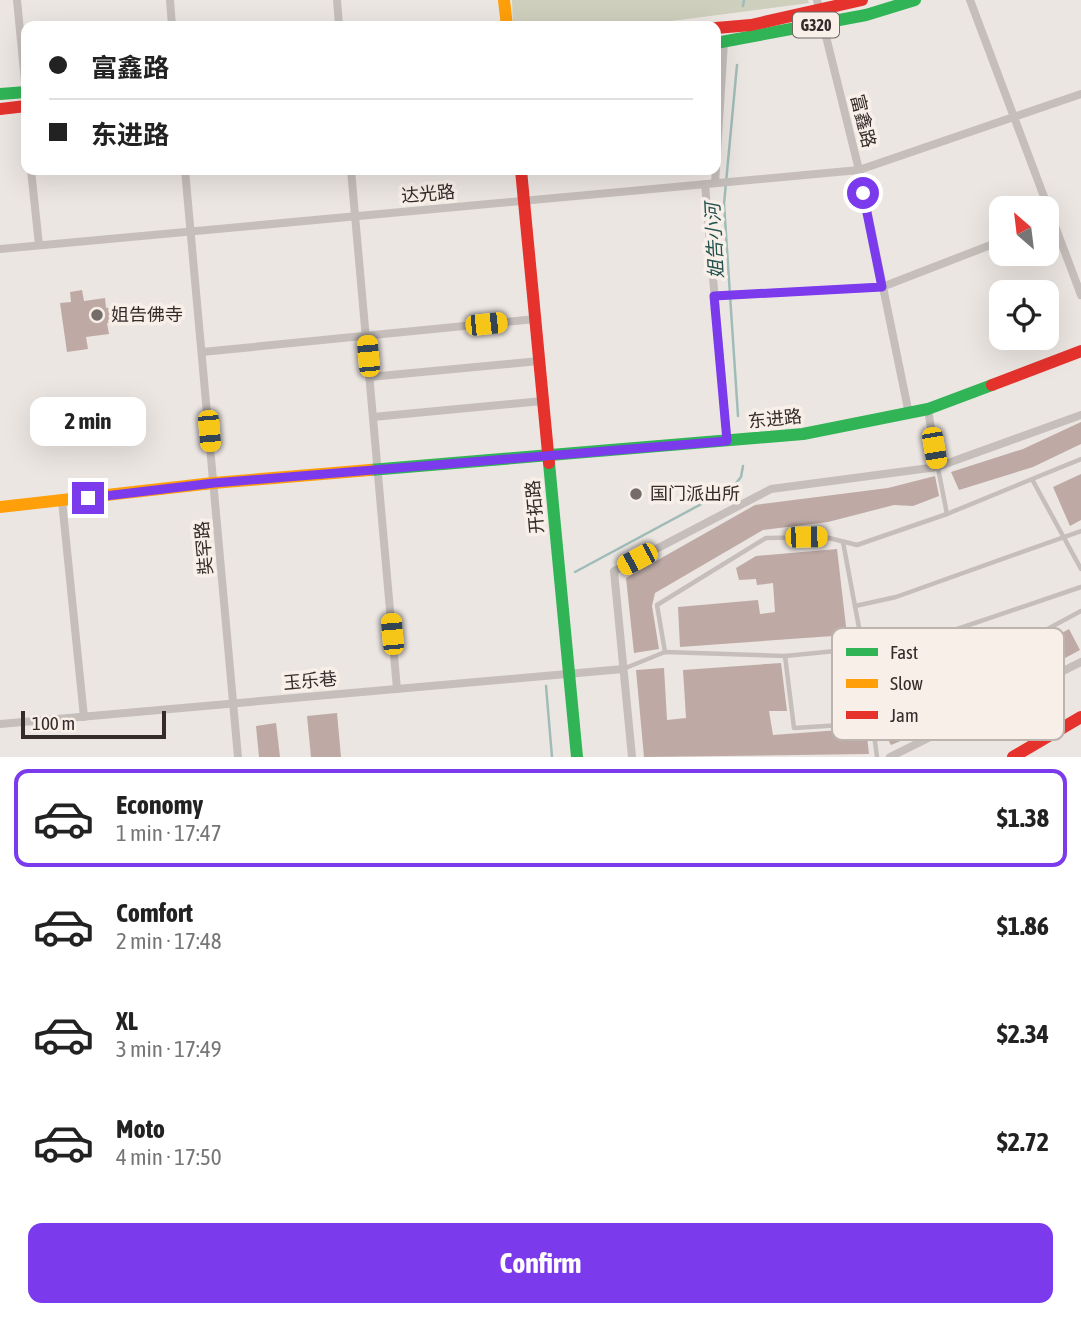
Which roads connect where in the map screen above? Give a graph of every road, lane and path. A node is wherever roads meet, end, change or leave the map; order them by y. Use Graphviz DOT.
graph roads {
  1 [pos="17,0"];
  2 [pos="170,0"];
  3 [pos="337,0"];
  4 [pos="504,0"];
  5 [pos="862,0"];
  6 [pos="915,0"];
  7 [pos="970,0"];
  8 [pos="820,12"];
  9 [pos="172,21"];
  10 [pos="339,21"];
  11 [pos="506,21"];
  12 [pos="721,27"];
  13 [pos="21,41"];
  14 [pos="721,42"];
  15 [pos="21,92"];
  16 [pos="0,94"];
  17 [pos="1081,94"];
  18 [pos="21,106"];
  19 [pos="0,109"];
  20 [pos="1014,117"];
  21 [pos="859,170"];
  22 [pos="32,175"];
  23 [pos="185,175"];
  24 [pos="351,175"];
  25 [pos="521,175"];
  26 [pos="717,175"];
  27 [pos="717,183"];
  28 [pos="705,184"];
  29 [pos="1041,196"];
  30 [pos="524,201"];
  31 [pos="355,216"];
  32 [pos="191,231"];
  33 [pos="1059,244"];
  34 [pos="39,245"];
  35 [pos="989,246"];
  36 [pos="0,249"];
  37 [pos="882,287"];
  38 [pos="1081,295"];
  39 [pos="714,296"];
  40 [pos="535,319"];
  41 [pos="366,336"];
  42 [pos="1081,351"];
  43 [pos="202,352"];
  44 [pos="539,361"];
  45 [pos="369,377"];
  46 [pos="543,401"];
  47 [pos="928,409"];
  48 [pos="909,414"];
  49 [pos="1081,415"];
  50 [pos="373,417"];
  51 [pos="727,441"];
  52 [pos="548,454"];
  53 [pos="1081,459"];
  54 [pos="937,467"];
  55 [pos="377,469"];
  56 [pos="1033,481"];
  57 [pos="214,483"];
  58 [pos="62,500"];
  59 [pos="0,507"];
  60 [pos="947,514"];
  61 [pos="1081,531"];
  62 [pos="1065,539"];
  63 [pos="843,542"];
  64 [pos="1081,569"];
  65 [pos="1081,587"];
  66 [pos="855,606"];
  67 [pos="1081,611"];
  68 [pos="859,628"];
  69 [pos="960,628"];
  70 [pos="1049,628"];
  71 [pos="665,652"];
  72 [pos="832,652"];
  73 [pos="785,656"];
  74 [pos="1081,662"];
  75 [pos="623,669"];
  76 [pos="1064,670"];
  77 [pos="569,674"];
  78 [pos="397,689"];
  79 [pos="234,704"];
  80 [pos="84,717"];
  81 [pos="1081,717"];
  82 [pos="0,724"];
  83 [pos="832,726"];
  84 [pos="1064,727"];
  85 [pos="924,740"];
  86 [pos="1042,740"];
  87 [pos="239,757"];
  88 [pos="577,757"];
  89 [pos="632,757"];
  90 [pos="890,757"];
  91 [pos="1013,757"];
  1 -- 13 [label="street"];
  2 -- 9 [label="street"];
  3 -- 10 [label="street"];
  4 -- 11 [label="main road"];
  5 -- 8 [label="main road, G320"];
  6 -- 8 [label="main road, G320"];
  7 -- 20 [label="street"];
  8 -- 12 [label="main road, G320"];
  8 -- 14 [label="main road, G320"];
  8 -- 21 [label="street, 富鑫路"];
  15 -- 16 [label="main road"];
  17 -- 20 [label="street, 达光路"];
  18 -- 19 [label="main road"];
  20 -- 21 [label="street, 达光路"];
  20 -- 29 [label="street"];
  21 -- 27 [label="street, 达光路"];
  21 -- 37 [label="street, 富鑫路"];
  22 -- 34 [label="street"];
  23 -- 32 [label="street, 奘罕路"];
  24 -- 31 [label="street"];
  25 -- 30 [label="main road, 开拓路"];
  26 -- 27 [label="street"];
  27 -- 28 [label="street, 达光路"];
  28 -- 30 [label="street, 达光路"];
  28 -- 39 [label="street"];
  30 -- 31 [label="street, 达光路"];
  30 -- 40 [label="main road, 开拓路"];
  31 -- 32 [label="street, 达光路"];
  31 -- 41 [label="street"];
  32 -- 34 [label="street, 达光路"];
  32 -- 43 [label="street, 奘罕路"];
  33 -- 38 [label="street"];
  34 -- 36 [label="street, 达光路"];
  35 -- 37 [label="street"];
  37 -- 39 [label="street"];
  37 -- 48 [label="street, 富鑫路"];
  39 -- 51 [label="street"];
  40 -- 41 [label="street"];
  40 -- 44 [label="main road, 开拓路"];
  41 -- 43 [label="street"];
  41 -- 45 [label="street"];
  42 -- 47 [label="main road, 东进路"];
  43 -- 57 [label="street, 奘罕路"];
  44 -- 45 [label="street"];
  44 -- 46 [label="main road, 开拓路"];
  45 -- 50 [label="street"];
  46 -- 50 [label="street"];
  46 -- 52 [label="main road, 开拓路"];
  47 -- 48 [label="main road, 东进路"];
  47 -- 54 [label="street"];
  48 -- 51 [label="main road, 东进路"];
  49 -- 54 [label="street"];
  50 -- 55 [label="street"];
  51 -- 52 [label="main road, 东进路"];
  52 -- 55 [label="main road, 东进路"];
  52 -- 77 [label="main road, 开拓路"];
  53 -- 56 [label="lane"];
  54 -- 60 [label="lane"];
  54 -- 75 [label="street"];
  55 -- 57 [label="main road, 东进路"];
  55 -- 78 [label="street"];
  56 -- 60 [label="lane"];
  56 -- 62 [label="lane"];
  57 -- 58 [label="main road, 东进路"];
  57 -- 79 [label="street, 奘罕路"];
  58 -- 59 [label="main road, 东进路"];
  58 -- 80 [label="street"];
  60 -- 63 [label="lane"];
  61 -- 62 [label="lane"];
  62 -- 64 [label="lane"];
  62 -- 66 [label="lane"];
  63 -- 66 [label="lane"];
  63 -- 71 [label="lane"];
  65 -- 69 [label="lane"];
  66 -- 68 [label="lane"];
  67 -- 70 [label="lane"];
  71 -- 73 [label="lane"];
  71 -- 75 [label="lane"];
  72 -- 73 [label="lane"];
  73 -- 83 [label="lane"];
  74 -- 76 [label="street"];
  75 -- 77 [label="street, 玉乐巷"];
  75 -- 89 [label="street"];
  77 -- 78 [label="street, 玉乐巷"];
  77 -- 88 [label="main road, 开拓路"];
  78 -- 79 [label="street, 玉乐巷"];
  79 -- 80 [label="street, 玉乐巷"];
  79 -- 87 [label="street, 奘罕路"];
  80 -- 82 [label="street, 玉乐巷"];
  81 -- 84 [label="main road"];
  85 -- 90 [label="street"];
  86 -- 91 [label="main road"];
}
